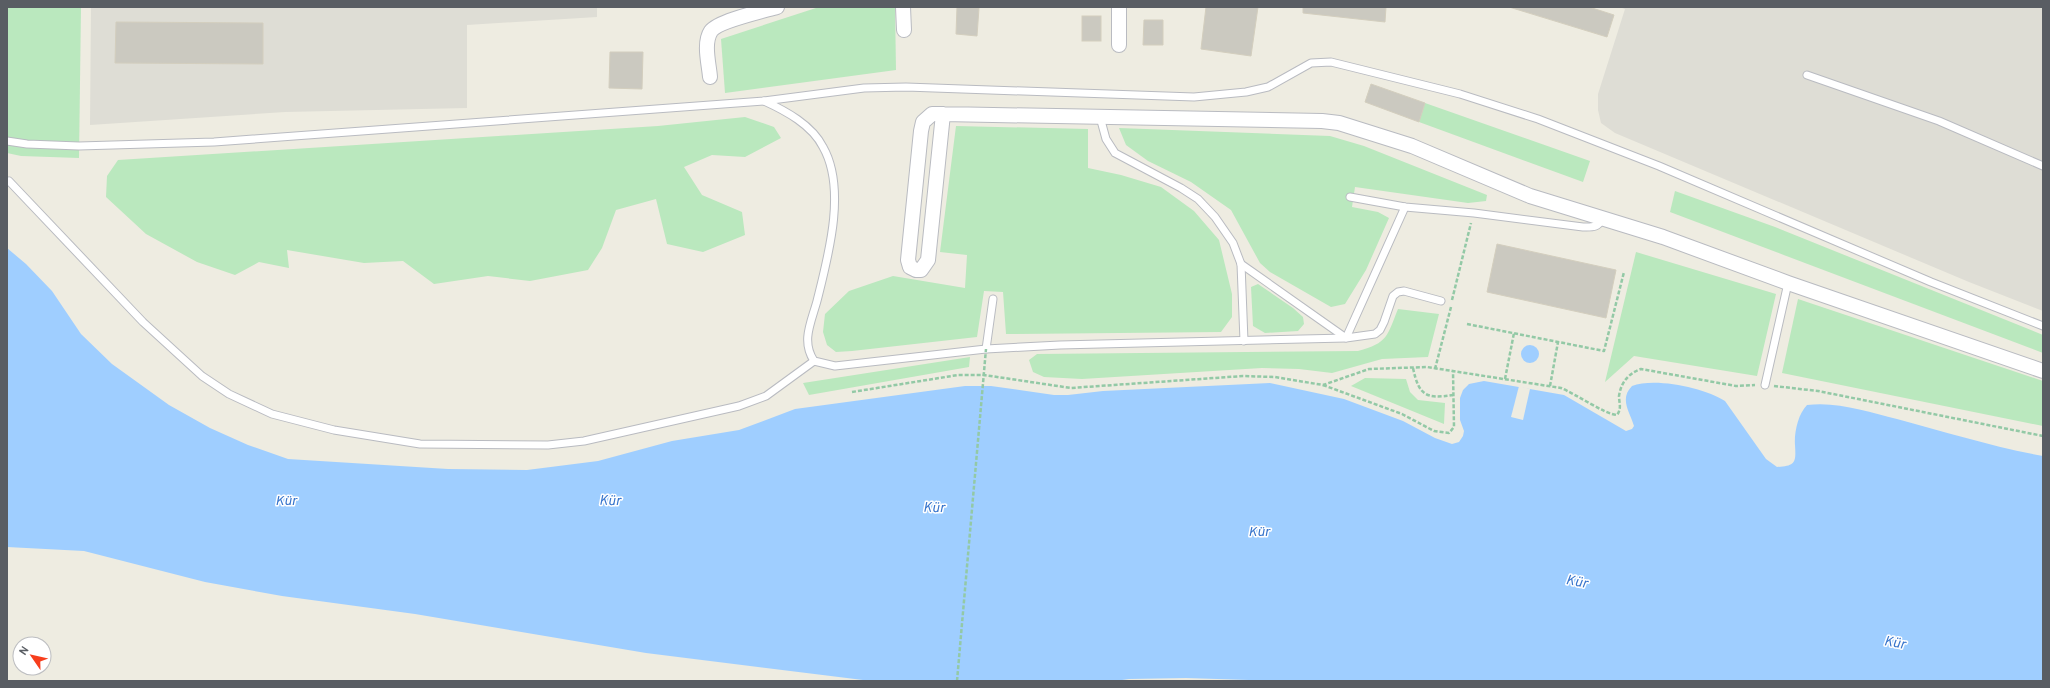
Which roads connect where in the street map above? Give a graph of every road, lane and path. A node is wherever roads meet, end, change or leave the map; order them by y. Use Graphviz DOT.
graph roads {
  1 [pos="777,7"];
  2 [pos="903,7"];
  3 [pos="1119,7"];
  4 [pos="904,30"];
  5 [pos="1119,45"];
  6 [pos="1807,75"];
  7 [pos="710,77"];
  8 [pos="764,101"];
  9 [pos="943,114"];
  10 [pos="1100,117"];
  11 [pos="7,141"];
  12 [pos="2043,166"];
  13 [pos="9,181"];
  14 [pos="1350,197"];
  15 [pos="1405,207"];
  16 [pos="1474,213"];
  17 [pos="1602,219"];
  18 [pos="1241,264"];
  19 [pos="1624,272"];
  20 [pos="1788,283"];
  21 [pos="993,299"];
  22 [pos="1441,301"];
  23 [pos="1467,324"];
  24 [pos="2043,326"];
  25 [pos="1514,332"];
  26 [pos="1346,338"];
  27 [pos="1244,341"];
  28 [pos="1558,342"];
  29 [pos="986,349"];
  30 [pos="814,362"];
  31 [pos="1413,368"];
  32 [pos="1435,369"];
  33 [pos="1453,371"];
  34 [pos="2043,371"];
  35 [pos="984,375"];
  36 [pos="1505,379"];
  37 [pos="1323,385"];
  38 [pos="1765,385"];
  39 [pos="1550,386"];
  40 [pos="852,392"];
  41 [pos="1453,395"];
  42 [pos="2043,436"];
  43 [pos="957,681"];
  1 -- 7 [label="street"];
  2 -- 4 [label="street"];
  3 -- 5 [label="street"];
  6 -- 12 [label="lane"];
  8 -- 11 [label="lane"];
  8 -- 24 [label="lane"];
  8 -- 30 [label="lane"];
  9 -- 9 [label="street"];
  9 -- 10 [label="street"];
  10 -- 17 [label="street"];
  10 -- 18 [label="lane"];
  13 -- 30 [label="lane"];
  14 -- 15 [label="lane"];
  15 -- 16 [label="lane"];
  15 -- 26 [label="lane"];
  16 -- 17 [label="lane"];
  16 -- 32 [label="path"];
  17 -- 20 [label="street"];
  18 -- 26 [label="lane"];
  18 -- 27 [label="lane"];
  19 -- 28 [label="path"];
  20 -- 34 [label="street"];
  20 -- 38 [label="lane"];
  21 -- 29 [label="lane"];
  22 -- 26 [label="lane"];
  23 -- 25 [label="path"];
  25 -- 28 [label="path"];
  25 -- 36 [label="path"];
  26 -- 27 [label="lane"];
  27 -- 29 [label="lane"];
  28 -- 39 [label="path"];
  29 -- 30 [label="lane"];
  29 -- 35 [label="path, bridge"];
  31 -- 32 [label="path"];
  31 -- 37 [label="path"];
  31 -- 41 [label="path"];
  32 -- 33 [label="path"];
  33 -- 36 [label="path"];
  33 -- 41 [label="path"];
  35 -- 37 [label="path"];
  35 -- 40 [label="path"];
  35 -- 43 [label="path, bridge"];
  36 -- 39 [label="path"];
  37 -- 41 [label="path"];
  38 -- 39 [label="path"];
  38 -- 42 [label="path"];
}
